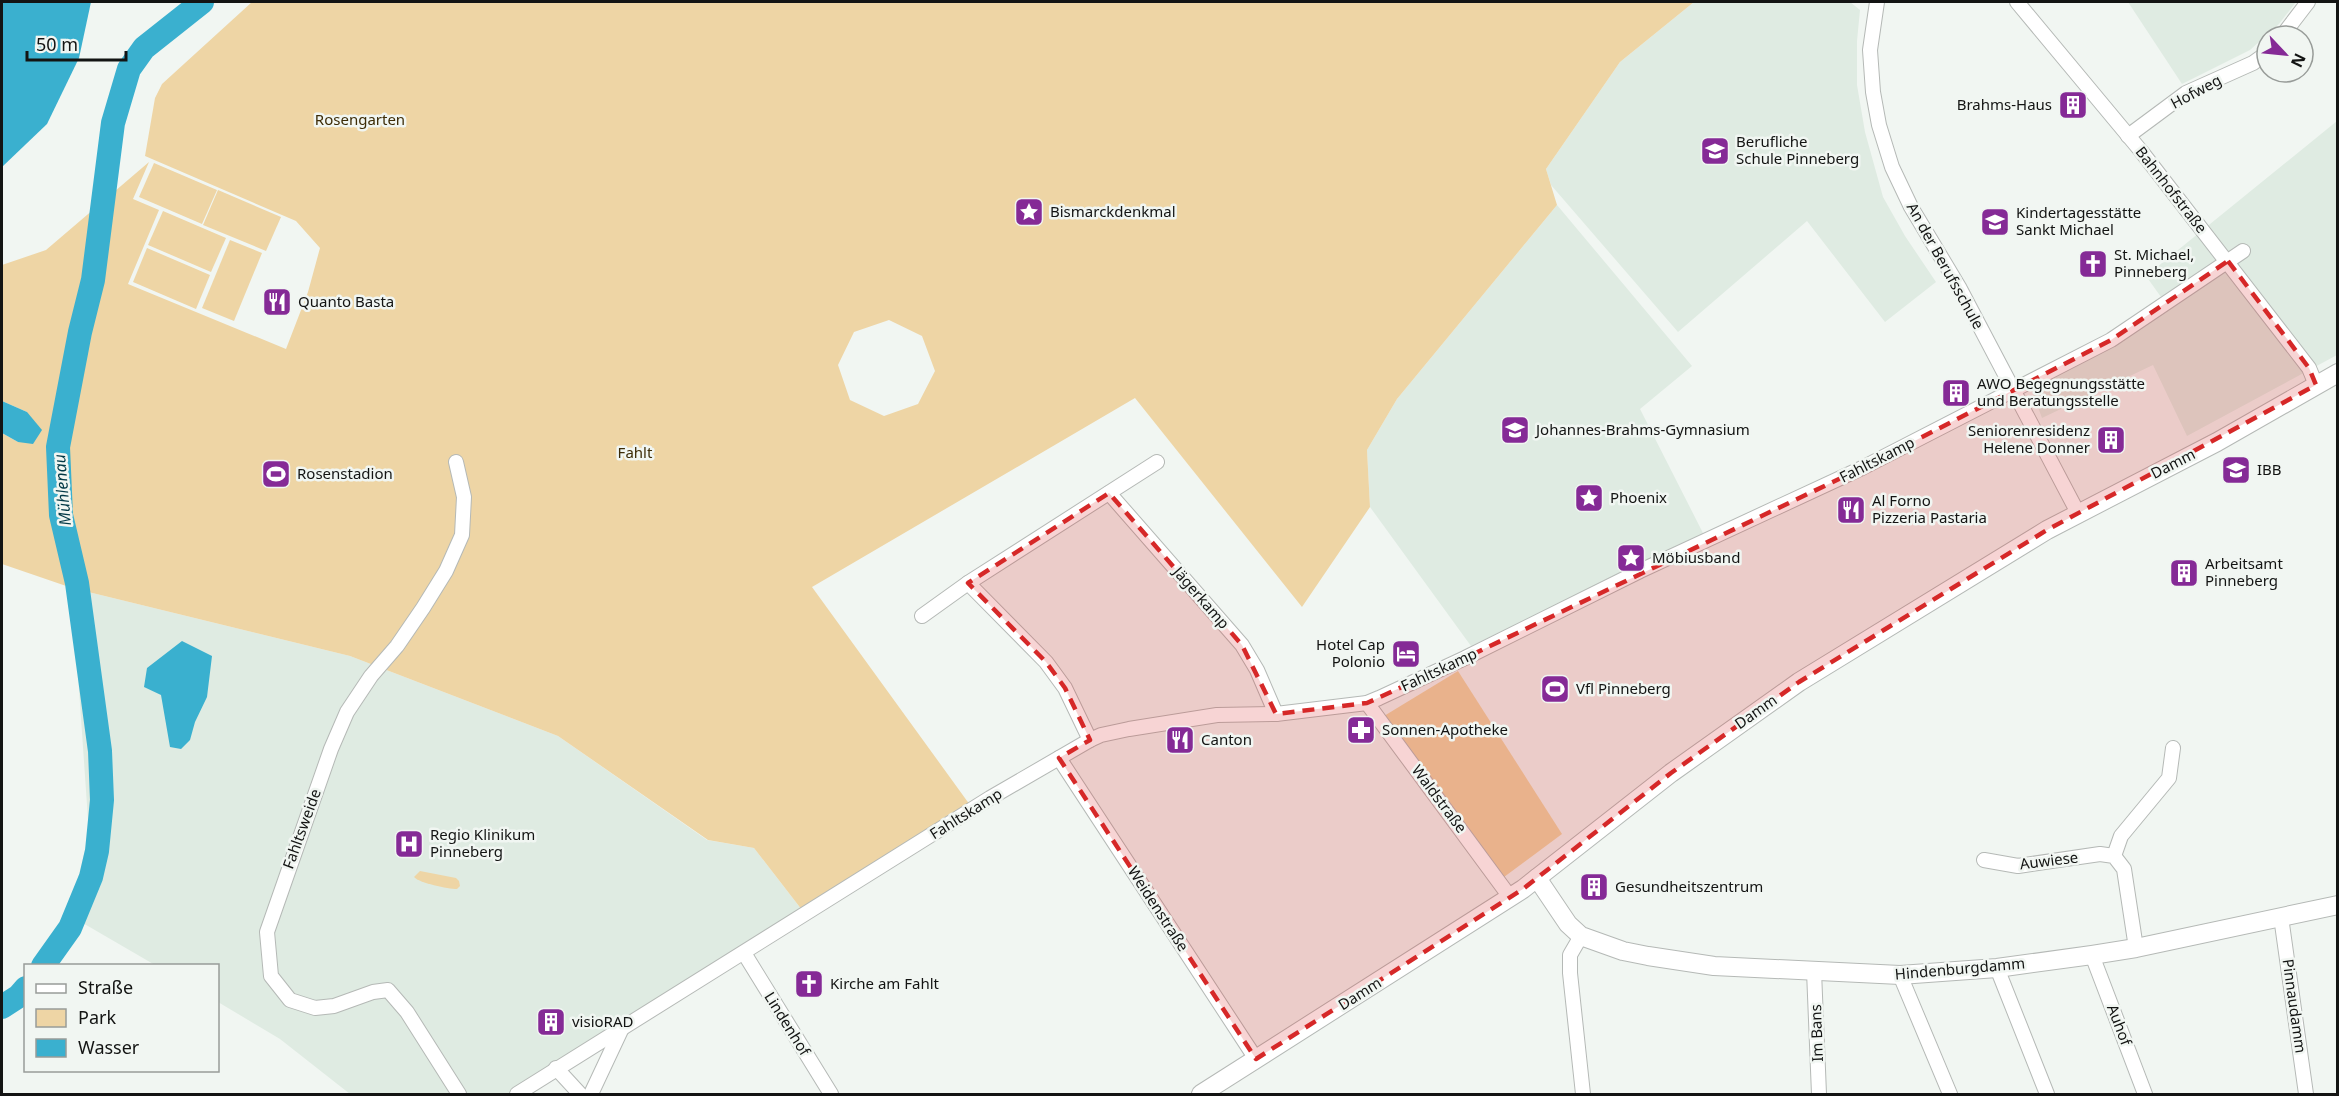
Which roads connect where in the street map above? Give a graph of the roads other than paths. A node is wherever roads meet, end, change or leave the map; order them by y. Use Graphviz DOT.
graph roads {
  1 [pos="1877,2"];
  2 [pos="2017,2"];
  3 [pos="2308,2"];
  4 [pos="2291,24"];
  5 [pos="2255,62"];
  6 [pos="2128,136"];
  7 [pos="2243,251"];
  8 [pos="2228,261"];
  9 [pos="2337,374"];
  10 [pos="2316,385"];
  11 [pos="2012,390"];
  12 [pos="456,462"];
  13 [pos="1157,462"];
  14 [pos="1109,493"];
  15 [pos="2078,513"];
  16 [pos="968,583"];
  17 [pos="922,616"];
  18 [pos="1367,703"];
  19 [pos="1276,714"];
  20 [pos="1090,741"];
  21 [pos="2173,748"];
  22 [pos="1059,758"];
  23 [pos="2114,856"];
  24 [pos="1984,860"];
  25 [pos="1537,878"];
  26 [pos="1510,897"];
  27 [pos="2337,905"];
  28 [pos="2282,917"];
  29 [pos="1581,936"];
  30 [pos="2136,948"];
  31 [pos="744,953"];
  32 [pos="2092,955"];
  33 [pos="1997,968"];
  34 [pos="1814,971"];
  35 [pos="1900,975"];
  36 [pos="622,1028"];
  37 [pos="1256,1059"];
  38 [pos="556,1068"];
  39 [pos="459,1095"];
  40 [pos="517,1095"];
  41 [pos="580,1095"];
  42 [pos="591,1095"];
  43 [pos="831,1095"];
  44 [pos="1201,1095"];
  45 [pos="1583,1095"];
  46 [pos="1819,1095"];
  47 [pos="1950,1095"];
  48 [pos="2047,1095"];
  49 [pos="2145,1095"];
  50 [pos="2306,1095"];
  1 -- 11 [label="street, An der Berufsschule"];
  2 -- 6 [label="street, Bahnhofstraße"];
  3 -- 4 [label="street"];
  5 -- 6 [label="street, Hofweg"];
  6 -- 8 [label="street, Bahnhofstraße"];
  7 -- 8 [label="street, Fahltskamp"];
  8 -- 10 [label="street, Bahnhofstraße"];
  8 -- 11 [label="street, Fahltskamp"];
  9 -- 10 [label="main road, Damm"];
  10 -- 15 [label="main road, Damm"];
  11 -- 15 [label="street, An der Berufsschule"];
  11 -- 18 [label="street, Fahltskamp"];
  12 -- 39 [label="street, Fahltsweide"];
  13 -- 14 [label="street"];
  14 -- 16 [label="street"];
  14 -- 19 [label="street, Jägerkamp"];
  15 -- 25 [label="main road, Damm"];
  16 -- 17 [label="street"];
  16 -- 20 [label="street"];
  18 -- 19 [label="street, Fahltskamp"];
  18 -- 26 [label="street, Waldstraße"];
  19 -- 20 [label="street, Fahltskamp"];
  20 -- 22 [label="street, Fahltskamp"];
  21 -- 23 [label="street"];
  22 -- 31 [label="street, Fahltskamp"];
  22 -- 37 [label="street, Weidenstraße"];
  23 -- 24 [label="street, Auwiese"];
  23 -- 30 [label="street"];
  25 -- 26 [label="main road, Damm"];
  25 -- 29 [label="main road"];
  26 -- 37 [label="main road, Damm"];
  27 -- 28 [label="main road, Hindenburgdamm"];
  28 -- 30 [label="main road, Hindenburgdamm"];
  28 -- 50 [label="street, Pinnaudamm"];
  29 -- 34 [label="main road, Hindenburgdamm"];
  29 -- 45 [label="street"];
  30 -- 32 [label="main road, Hindenburgdamm"];
  31 -- 36 [label="street, Fahltskamp"];
  31 -- 43 [label="street, Lindenhof"];
  32 -- 33 [label="main road, Hindenburgdamm"];
  32 -- 49 [label="street, Auhof"];
  33 -- 35 [label="main road, Hindenburgdamm"];
  33 -- 48 [label="street"];
  34 -- 35 [label="main road, Hindenburgdamm"];
  34 -- 46 [label="street, Im Bans"];
  35 -- 47 [label="street"];
  36 -- 38 [label="street, Fahltskamp"];
  36 -- 42 [label="street"];
  37 -- 44 [label="main road, Damm"];
  38 -- 40 [label="street, Fahltskamp"];
  38 -- 41 [label="street"];
}
